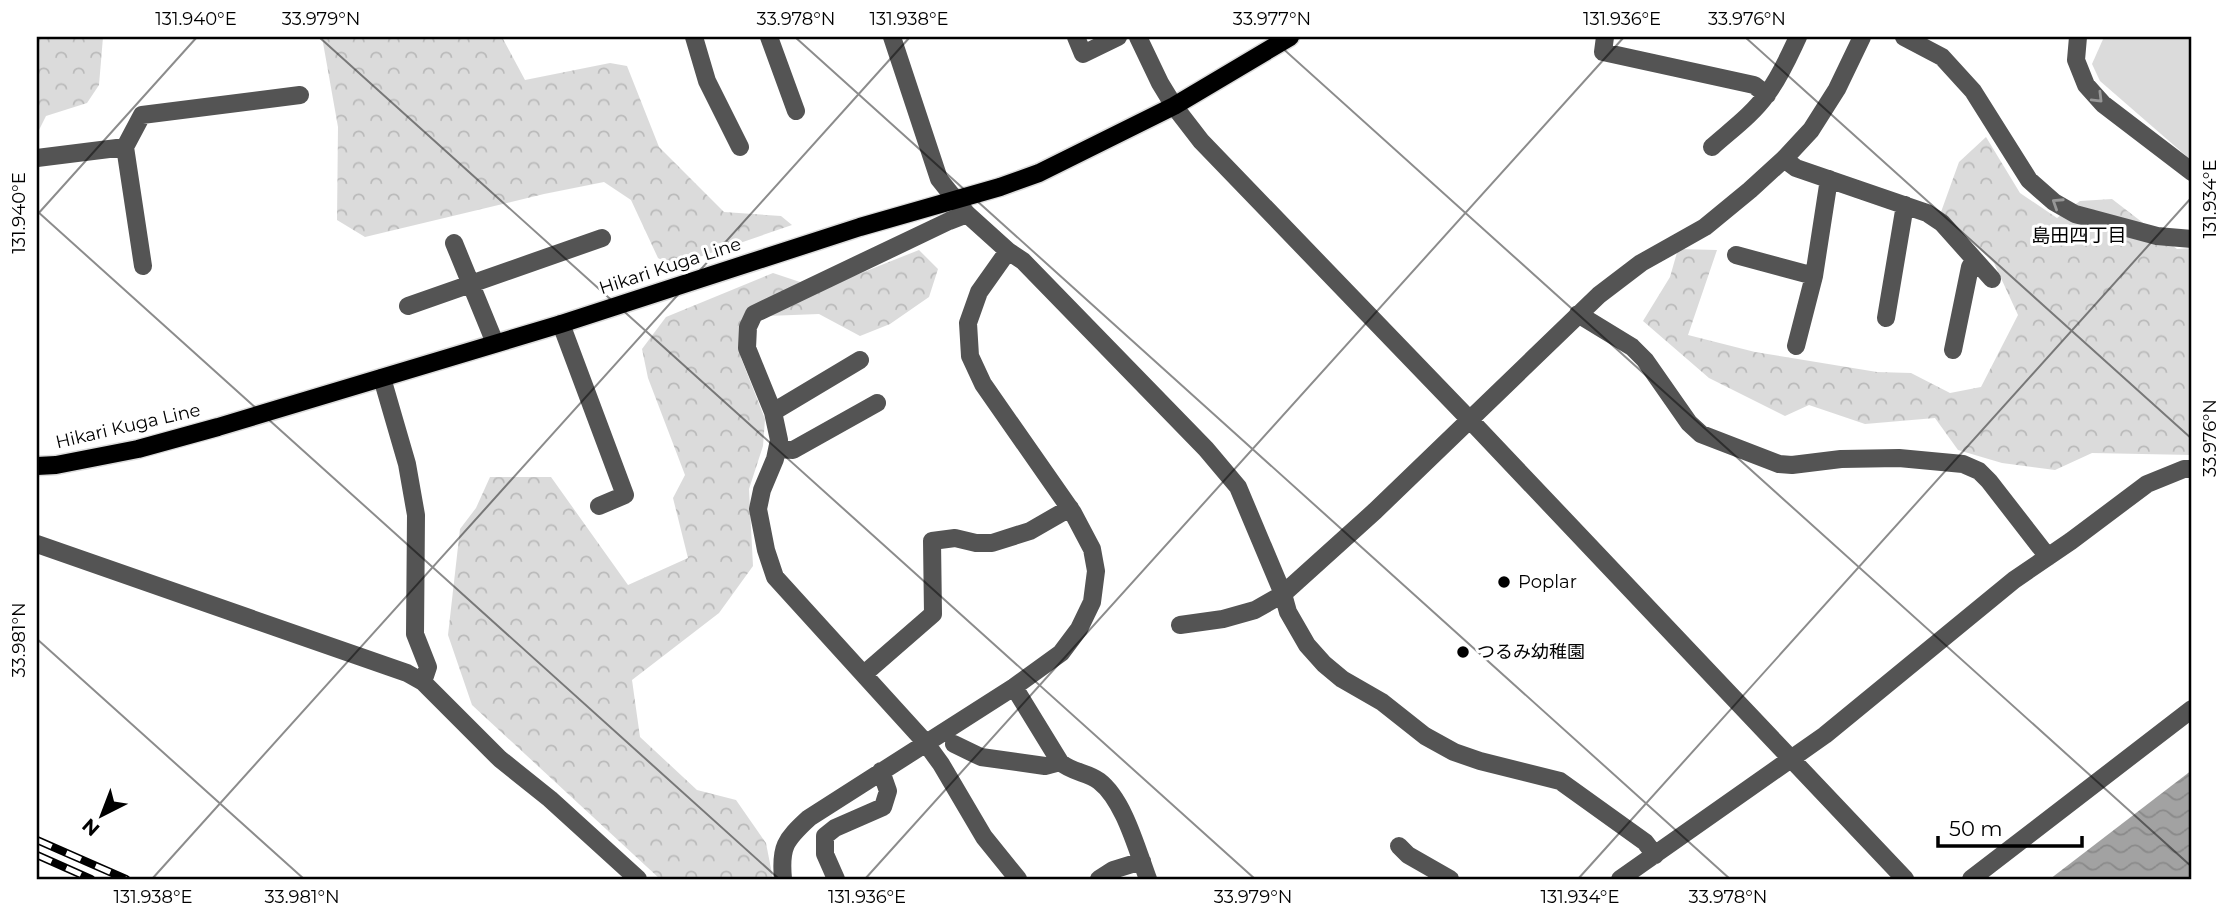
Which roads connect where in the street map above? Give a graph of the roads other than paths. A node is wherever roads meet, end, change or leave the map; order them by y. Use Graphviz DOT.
graph roads {
  1 [pos="694,37"];
  2 [pos="769,37"];
  3 [pos="892,37"];
  4 [pos="1076,37"];
  5 [pos="1118,37"];
  6 [pos="1138,37"];
  7 [pos="1290,37"];
  8 [pos="1605,37"];
  9 [pos="1798,37"];
  10 [pos="1862,37"];
  11 [pos="1904,37"];
  12 [pos="2078,37"];
  13 [pos="300,95"];
  14 [pos="1767,95"];
  15 [pos="1174,106"];
  16 [pos="796,111"];
  17 [pos="125,147"];
  18 [pos="740,147"];
  19 [pos="1712,147"];
  20 [pos="37,158"];
  21 [pos="1784,159"];
  22 [pos="2192,172"];
  23 [pos="1829,179"];
  24 [pos="1905,205"];
  25 [pos="961,208"];
  26 [pos="602,239"];
  27 [pos="2192,239"];
  28 [pos="454,243"];
  29 [pos="1008,251"];
  30 [pos="1736,256"];
  31 [pos="1975,260"];
  32 [pos="143,266"];
  33 [pos="1814,276"];
  34 [pos="1992,279"];
  35 [pos="471,285"];
  36 [pos="408,306"];
  37 [pos="1577,314"];
  38 [pos="1886,318"];
  39 [pos="561,324"];
  40 [pos="495,343"];
  41 [pos="1796,346"];
  42 [pos="1953,350"];
  43 [pos="860,360"];
  44 [pos="382,378"];
  45 [pos="877,403"];
  46 [pos="773,412"];
  47 [pos="1470,419"];
  48 [pos="777,449"];
  49 [pos="37,466"];
  50 [pos="2192,469"];
  51 [pos="599,506"];
  52 [pos="1070,508"];
  53 [pos="37,544"];
  54 [pos="2048,556"];
  55 [pos="1283,594"];
  56 [pos="1180,625"];
  57 [pos="864,674"];
  58 [pos="424,682"];
  59 [pos="1014,687"];
  60 [pos="2192,709"];
  61 [pos="926,742"];
  62 [pos="954,744"];
  63 [pos="1792,759"];
  64 [pos="1060,762"];
  65 [pos="881,771"];
  66 [pos="1399,846"];
  67 [pos="1654,855"];
  68 [pos="1142,861"];
  69 [pos="638,879"];
  70 [pos="783,879"];
  71 [pos="836,879"];
  72 [pos="1018,879"];
  73 [pos="1098,879"];
  74 [pos="1149,879"];
  75 [pos="1450,879"];
  76 [pos="1620,879"];
  77 [pos="1905,879"];
  78 [pos="1971,879"];
  1 -- 18 [label="street"];
  2 -- 16 [label="street"];
  3 -- 25 [label="street"];
  4 -- 5 [label="street"];
  6 -- 15 [label="street"];
  7 -- 15 [label="main road, Hikari Kuga Line"];
  8 -- 14 [label="street"];
  9 -- 14 [label="street"];
  10 -- 21 [label="street"];
  27 -- 11 [label="street, one-way"];
  12 -- 22 [label="street, one-way"];
  13 -- 17 [label="street"];
  14 -- 19 [label="street"];
  15 -- 25 [label="main road, Hikari Kuga Line"];
  15 -- 47 [label="street"];
  17 -- 20 [label="street"];
  17 -- 32 [label="street"];
  21 -- 23 [label="street"];
  21 -- 37 [label="street"];
  23 -- 24 [label="street"];
  23 -- 33 [label="street"];
  24 -- 31 [label="street"];
  24 -- 38 [label="street"];
  25 -- 29 [label="street"];
  25 -- 39 [label="main road, Hikari Kuga Line"];
  25 -- 46 [label="street"];
  26 -- 35 [label="street"];
  28 -- 35 [label="street"];
  29 -- 52 [label="street"];
  29 -- 55 [label="street"];
  30 -- 33 [label="street"];
  31 -- 34 [label="street"];
  31 -- 42 [label="street"];
  33 -- 41 [label="street"];
  35 -- 36 [label="street"];
  35 -- 40 [label="street"];
  37 -- 47 [label="street"];
  37 -- 54 [label="street"];
  39 -- 40 [label="main road, Hikari Kuga Line"];
  39 -- 51 [label="street"];
  40 -- 44 [label="main road, Hikari Kuga Line"];
  43 -- 46 [label="street"];
  44 -- 49 [label="main road, Hikari Kuga Line"];
  44 -- 58 [label="street"];
  45 -- 48 [label="street"];
  46 -- 48 [label="street"];
  47 -- 55 [label="street"];
  47 -- 63 [label="street"];
  48 -- 57 [label="street"];
  50 -- 54 [label="street"];
  52 -- 57 [label="street"];
  52 -- 59 [label="street"];
  53 -- 58 [label="street"];
  54 -- 63 [label="street"];
  55 -- 56 [label="street"];
  55 -- 67 [label="street"];
  57 -- 61 [label="street"];
  58 -- 69 [label="street"];
  59 -- 61 [label="street"];
  59 -- 64 [label="street"];
  60 -- 78 [label="street"];
  61 -- 65 [label="street"];
  61 -- 72 [label="street"];
  62 -- 64 [label="street"];
  63 -- 67 [label="street"];
  63 -- 77 [label="street"];
  64 -- 68 [label="street"];
  65 -- 70 [label="street"];
  65 -- 71 [label="street"];
  66 -- 75 [label="street"];
  67 -- 76 [label="street"];
  68 -- 73 [label="street"];
  68 -- 74 [label="street"];
}
